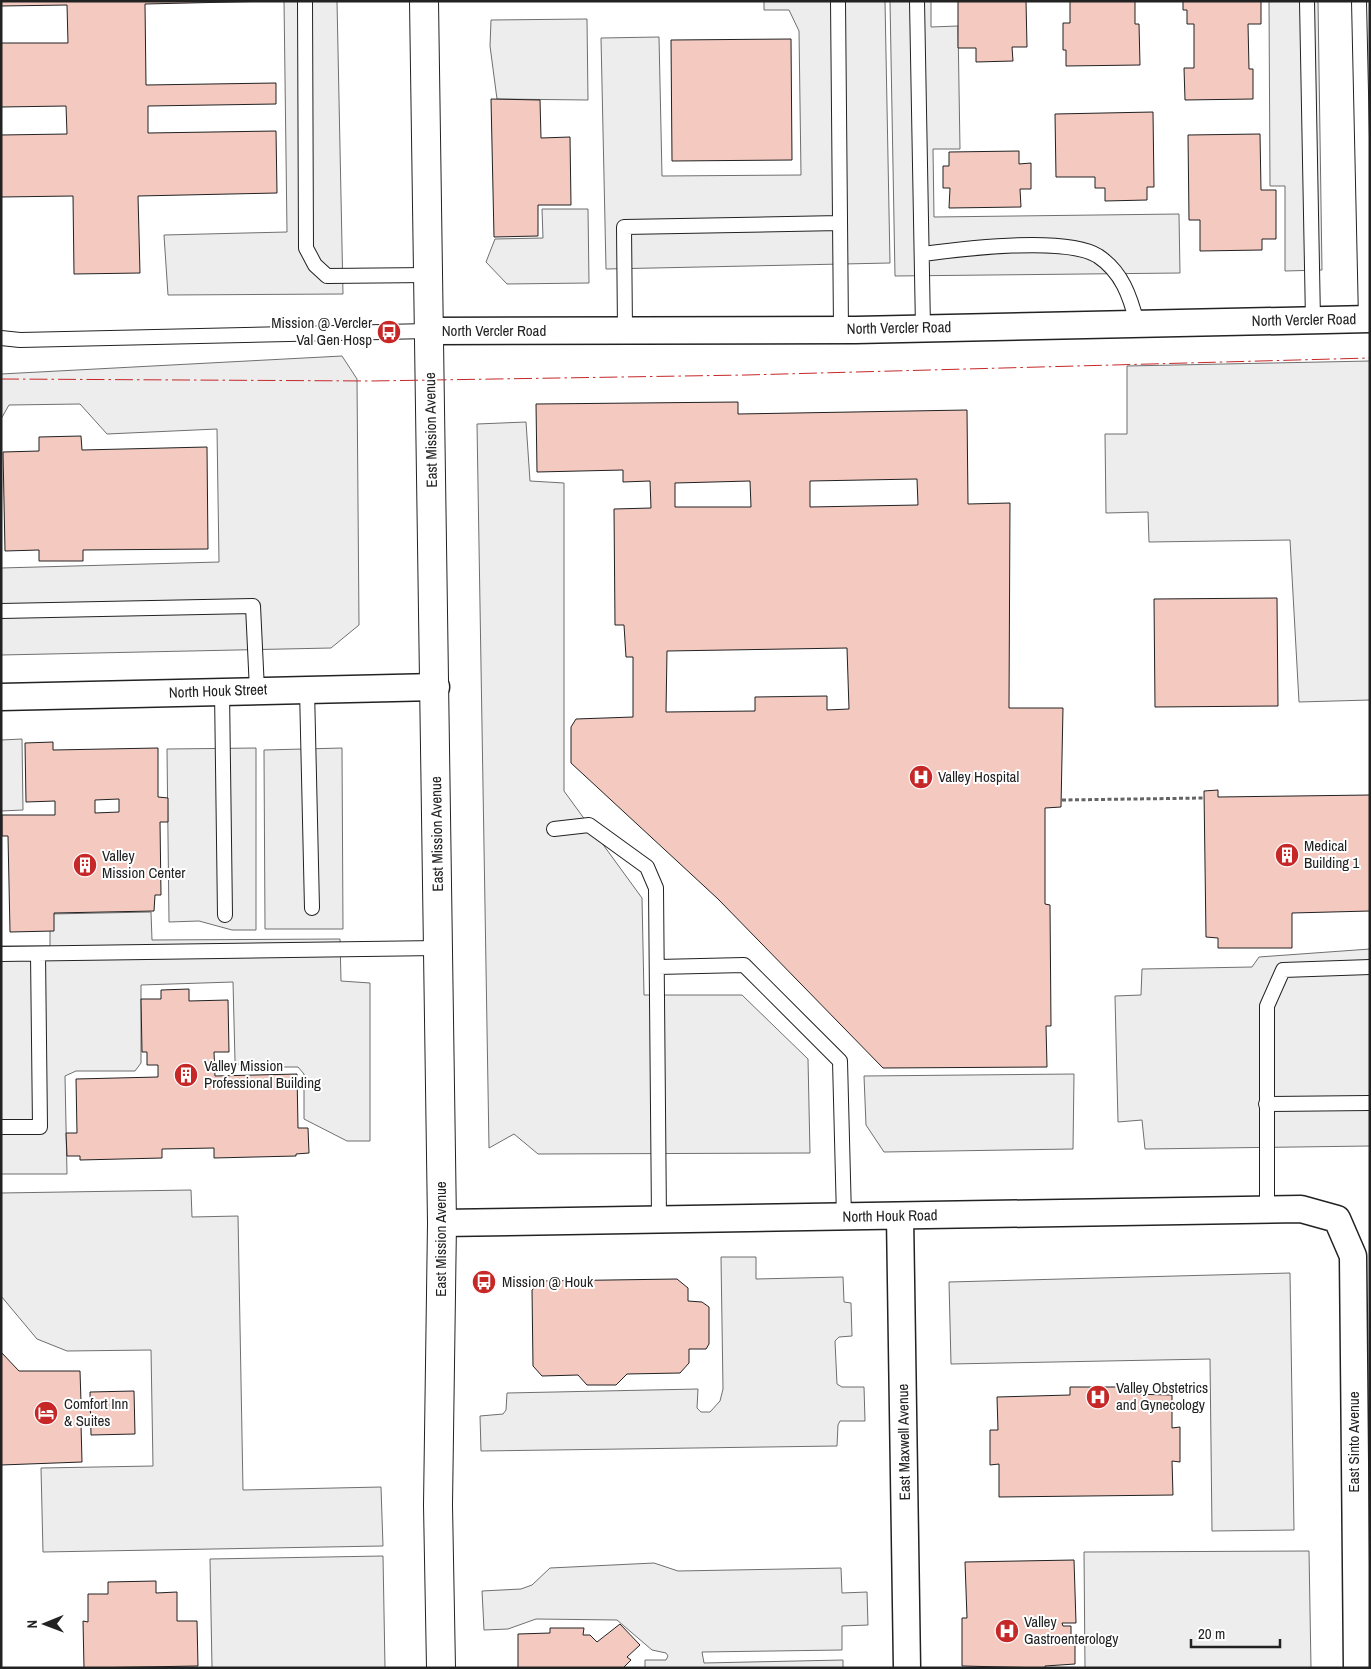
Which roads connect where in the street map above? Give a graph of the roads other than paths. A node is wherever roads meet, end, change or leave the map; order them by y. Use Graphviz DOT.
graph roads {
  1 [pos="305,1"];
  2 [pos="424,1"];
  3 [pos="838,1"];
  4 [pos="917,1"];
  5 [pos="1307,1"];
  6 [pos="1359,1"];
  7 [pos="840,223"];
  8 [pos="923,254"];
  9 [pos="428,275"];
  10 [pos="1368,319"];
  11 [pos="1313,320"];
  12 [pos="1137,323"];
  13 [pos="923,328"];
  14 [pos="840,329"];
  15 [pos="625,330"];
  16 [pos="429,331"];
  17 [pos="1,338"];
  18 [pos="1,611"];
  19 [pos="436,686"];
  20 [pos="307,689"];
  21 [pos="257,690"];
  22 [pos="222,691"];
  23 [pos="1,698"];
  24 [pos="554,829"];
  25 [pos="312,908"];
  26 [pos="225,915"];
  27 [pos="438,948"];
  28 [pos="1,954"];
  29 [pos="38,954"];
  30 [pos="658,967"];
  31 [pos="1370,967"];
  32 [pos="1370,1103"];
  33 [pos="1266,1104"];
  34 [pos="1,1128"];
  35 [pos="1267,1210"];
  36 [pos="900,1216"];
  37 [pos="844,1217"];
  38 [pos="659,1219"];
  39 [pos="1337,1219"];
  40 [pos="442,1223"];
  41 [pos="1362,1507"];
  42 [pos="1363,1593"];
  43 [pos="441,1668"];
  44 [pos="907,1668"];
  45 [pos="1356,1668"];
  1 -- 9 [label="lane"];
  2 -- 9 [label="street, East Mission Avenue"];
  3 -- 7 [label="lane"];
  4 -- 8 [label="lane"];
  5 -- 11 [label="lane"];
  6 -- 10 [label="lane"];
  7 -- 14 [label="lane"];
  7 -- 15 [label="lane"];
  8 -- 12 [label="lane"];
  8 -- 13 [label="lane"];
  9 -- 16 [label="street, East Mission Avenue"];
  10 -- 11 [label="street, North Vercler Road"];
  11 -- 12 [label="street, North Vercler Road"];
  12 -- 13 [label="street, North Vercler Road"];
  13 -- 14 [label="street, North Vercler Road"];
  14 -- 15 [label="street, North Vercler Road"];
  15 -- 16 [label="street, North Vercler Road"];
  16 -- 17 [label="lane"];
  16 -- 19 [label="street, East Mission Avenue"];
  18 -- 21 [label="lane"];
  19 -- 20 [label="street, North Houk Street"];
  19 -- 27 [label="street, East Mission Avenue"];
  20 -- 21 [label="street, North Houk Street"];
  20 -- 25 [label="lane"];
  21 -- 22 [label="street, North Houk Street"];
  22 -- 23 [label="street, North Houk Street"];
  22 -- 26 [label="lane"];
  24 -- 30 [label="lane"];
  27 -- 29 [label="lane"];
  27 -- 40 [label="street, East Mission Avenue"];
  28 -- 29 [label="lane"];
  29 -- 34 [label="lane"];
  30 -- 37 [label="lane"];
  30 -- 38 [label="lane"];
  31 -- 33 [label="lane"];
  32 -- 33 [label="lane"];
  33 -- 35 [label="lane"];
  35 -- 36 [label="street, North Houk Road"];
  35 -- 39 [label="street, North Houk Road"];
  36 -- 37 [label="street, North Houk Road"];
  36 -- 44 [label="street, East Maxwell Avenue"];
  37 -- 38 [label="street, North Houk Road"];
  38 -- 40 [label="street, North Houk Road"];
  39 -- 41 [label="street, East Sinto Avenue"];
  40 -- 43 [label="street, East Mission Avenue"];
  41 -- 42 [label="street, East Sinto Avenue"];
  42 -- 45 [label="street, East Sinto Avenue"];
}
